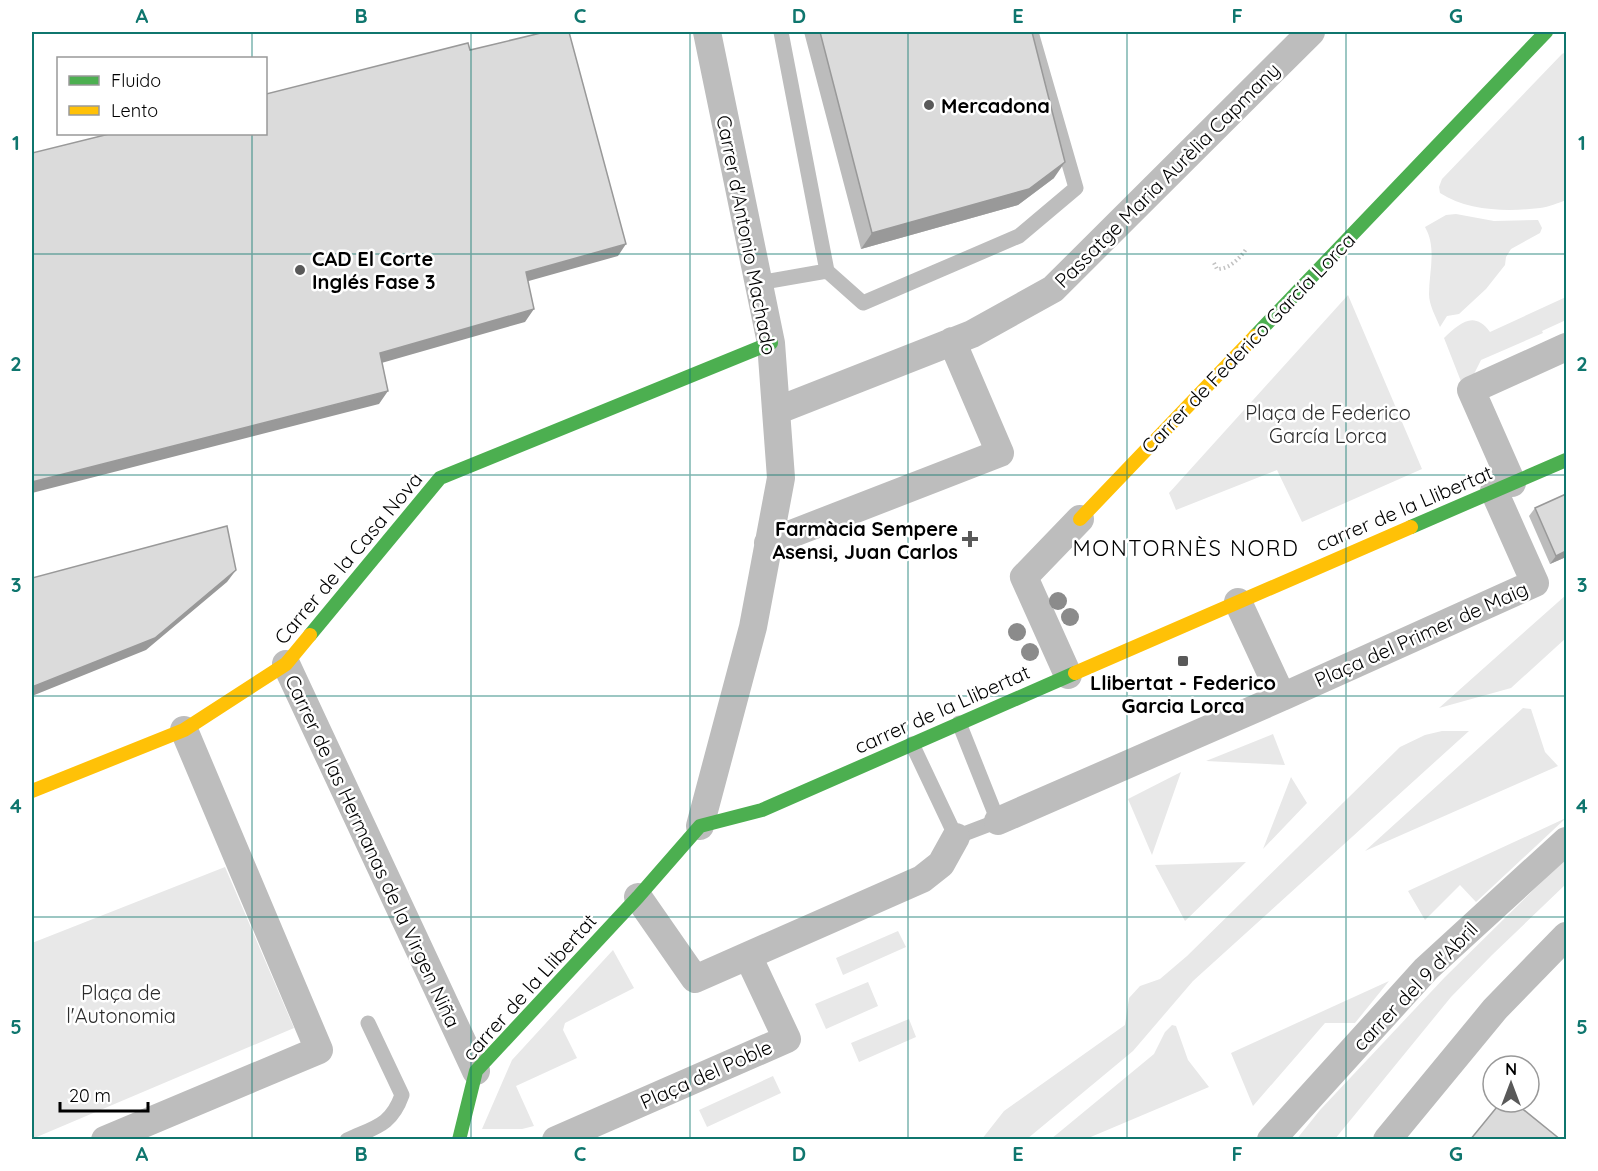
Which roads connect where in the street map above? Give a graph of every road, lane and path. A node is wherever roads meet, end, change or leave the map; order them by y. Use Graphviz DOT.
graph roads {
  1 [pos="707,32"];
  2 [pos="781,32"];
  3 [pos="1031,32"];
  4 [pos="1311,32"];
  5 [pos="1546,32"];
  6 [pos="1247,248"];
  7 [pos="1214,263"];
  8 [pos="827,271"];
  9 [pos="758,283"];
  10 [pos="952,341"];
  11 [pos="771,343"];
  12 [pos="1566,347"];
  13 [pos="776,411"];
  14 [pos="1566,460"];
  15 [pos="1503,487"];
  16 [pos="1080,519"];
  17 [pos="768,543"];
  18 [pos="1238,602"];
  19 [pos="286,663"];
  20 [pos="1068,675"];
  21 [pos="1282,697"];
  22 [pos="958,723"];
  23 [pos="184,730"];
  24 [pos="912,744"];
  25 [pos="32,791"];
  26 [pos="998,821"];
  27 [pos="700,826"];
  28 [pos="956,837"];
  29 [pos="1566,841"];
  30 [pos="638,897"];
  31 [pos="1566,936"];
  32 [pos="748,956"];
  33 [pos="368,1023"];
  34 [pos="476,1071"];
  35 [pos="119,1137"];
  36 [pos="569,1137"];
  37 [pos="347,1140"];
  38 [pos="459,1140"];
  39 [pos="1271,1140"];
  40 [pos="1387,1140"];
  1 -- 9 [label="street, Carrer d'Antonio Machado"];
  2 -- 8 [label="lane"];
  3 -- 8 [label="lane"];
  4 -- 10 [label="street, Passatge Maria Aurèlia Capmany"];
  5 -- 16 [label="street, Carrer de Federico García Lorca"];
  6 -- 7 [label="path"];
  8 -- 9 [label="lane"];
  9 -- 11 [label="street, Carrer d'Antonio Machado"];
  10 -- 13 [label="street, Passatge Maria Aurèlia Capmany"];
  10 -- 17 [label="street"];
  11 -- 13 [label="street, Carrer d'Antonio Machado"];
  11 -- 19 [label="street, Carrer de la Casa Nova"];
  12 -- 15 [label="street, carrer de la Llibertat"];
  13 -- 17 [label="street, Carrer d'Antonio Machado"];
  14 -- 15 [label="street, carrer de la Llibertat"];
  15 -- 18 [label="street, carrer de la Llibertat"];
  15 -- 21 [label="street, Plaça del Primer de Maig"];
  16 -- 20 [label="street, Carrer de Federico García Lorca"];
  17 -- 27 [label="street, Carrer d'Antonio Machado"];
  18 -- 20 [label="street, carrer de la Llibertat"];
  18 -- 21 [label="street"];
  19 -- 23 [label="street, Carrer de la Casa Nova"];
  19 -- 34 [label="street, Carrer de las Hermanas de la Virgen Niña"];
  20 -- 22 [label="street, carrer de la Llibertat"];
  21 -- 26 [label="street, Plaça del Primer de Maig"];
  22 -- 24 [label="street, carrer de la Llibertat"];
  22 -- 26 [label="lane"];
  23 -- 25 [label="street, Carrer de la Casa Nova"];
  23 -- 35 [label="street"];
  24 -- 27 [label="street, carrer de la Llibertat"];
  24 -- 28 [label="lane"];
  26 -- 28 [label="lane"];
  27 -- 30 [label="street, carrer de la Llibertat"];
  28 -- 32 [label="street"];
  29 -- 39 [label="street, carrer del 9 d'Abril"];
  30 -- 32 [label="street"];
  30 -- 34 [label="street, carrer de la Llibertat"];
  31 -- 40 [label="street"];
  32 -- 36 [label="street, Plaça del Poble"];
  33 -- 37 [label="lane"];
  34 -- 38 [label="street, carrer de la Llibertat"];
}
